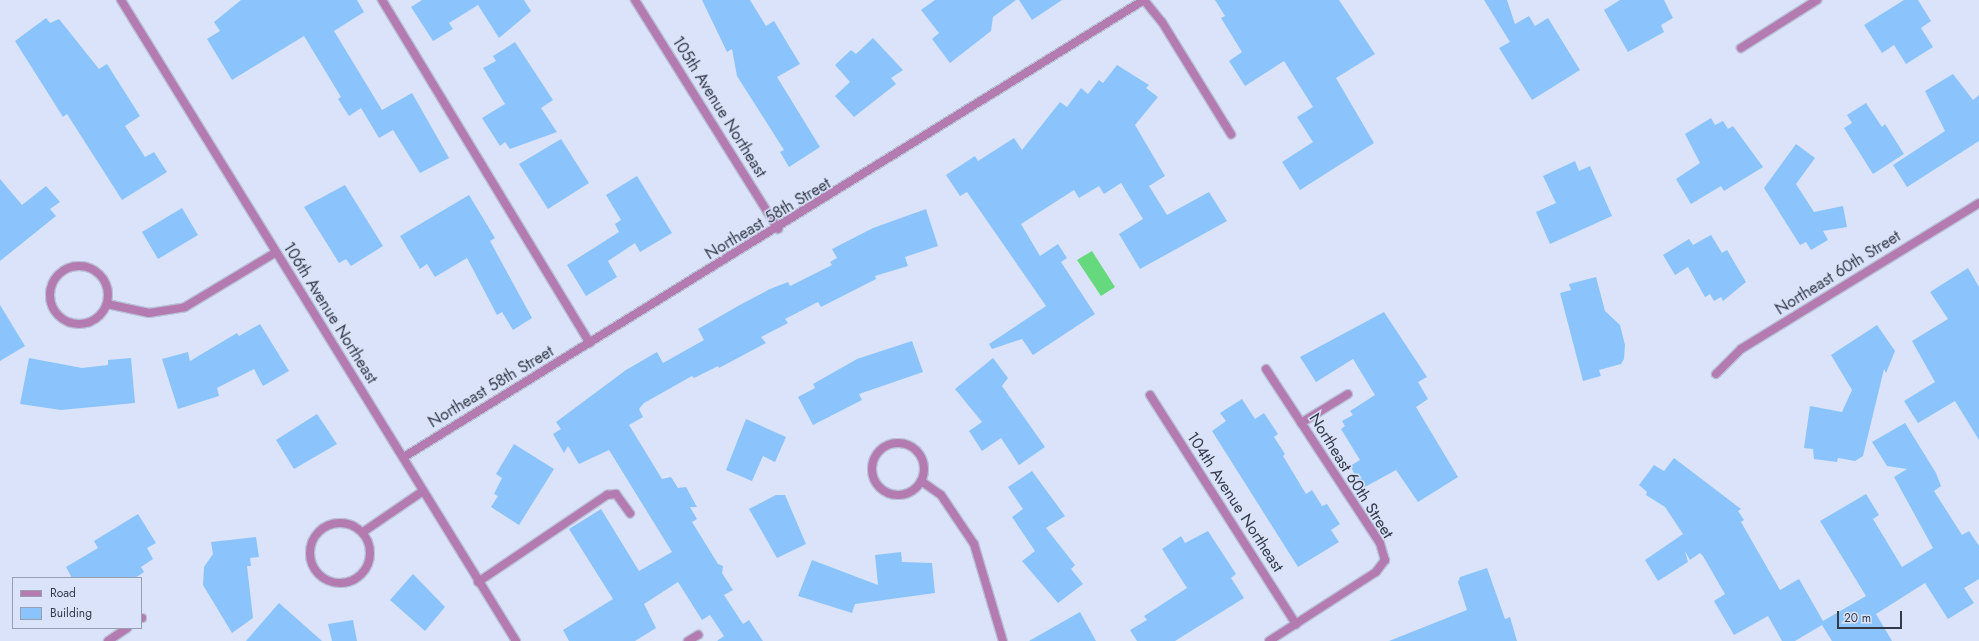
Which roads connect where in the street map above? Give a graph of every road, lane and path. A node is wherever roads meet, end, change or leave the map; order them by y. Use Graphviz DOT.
graph roads {
  1 [pos="121,0"];
  2 [pos="382,0"];
  3 [pos="635,0"];
  4 [pos="1144,0"];
  5 [pos="1817,0"];
  6 [pos="1741,48"];
  7 [pos="1231,134"];
  8 [pos="1979,203"];
  9 [pos="778,229"];
  10 [pos="276,253"];
  11 [pos="107,304"];
  12 [pos="590,343"];
  13 [pos="1266,369"];
  14 [pos="1716,374"];
  15 [pos="1348,394"];
  16 [pos="1150,395"];
  17 [pos="1301,423"];
  18 [pos="404,457"];
  19 [pos="921,481"];
  20 [pos="423,491"];
  21 [pos="630,513"];
  22 [pos="363,532"];
  23 [pos="478,582"];
  24 [pos="1296,624"];
  25 [pos="126,629"];
  26 [pos="698,635"];
  27 [pos="108,641"];
  28 [pos="516,641"];
  29 [pos="688,641"];
  30 [pos="1004,641"];
  31 [pos="1269,641"];
  1 -- 10 [label="street, 106th Avenue Northeast"];
  2 -- 12 [label="street"];
  3 -- 9 [label="street, 105th Avenue Northeast"];
  4 -- 7 [label="street"];
  4 -- 9 [label="street, Northeast 58th Street"];
  5 -- 6 [label="street"];
  8 -- 14 [label="street, Northeast 60th Street"];
  9 -- 12 [label="street, Northeast 58th Street"];
  10 -- 11 [label="street"];
  10 -- 18 [label="street, 106th Avenue Northeast"];
  11 -- 11 [label="street"];
  12 -- 18 [label="street, Northeast 58th Street"];
  13 -- 17 [label="street, Northeast 60th Street"];
  15 -- 17 [label="street"];
  16 -- 24 [label="street, 104th Avenue Northeast"];
  17 -- 24 [label="street, Northeast 60th Street"];
  18 -- 20 [label="street, 106th Avenue Northeast"];
  19 -- 19 [label="street"];
  19 -- 30 [label="street"];
  20 -- 22 [label="street"];
  20 -- 23 [label="street, 106th Avenue Northeast"];
  21 -- 23 [label="street"];
  22 -- 22 [label="street"];
  23 -- 28 [label="street, 106th Avenue Northeast"];
  24 -- 31 [label="street, Northeast 60th Street"];
  25 -- 27 [label="street"];
  26 -- 29 [label="street"];
}
